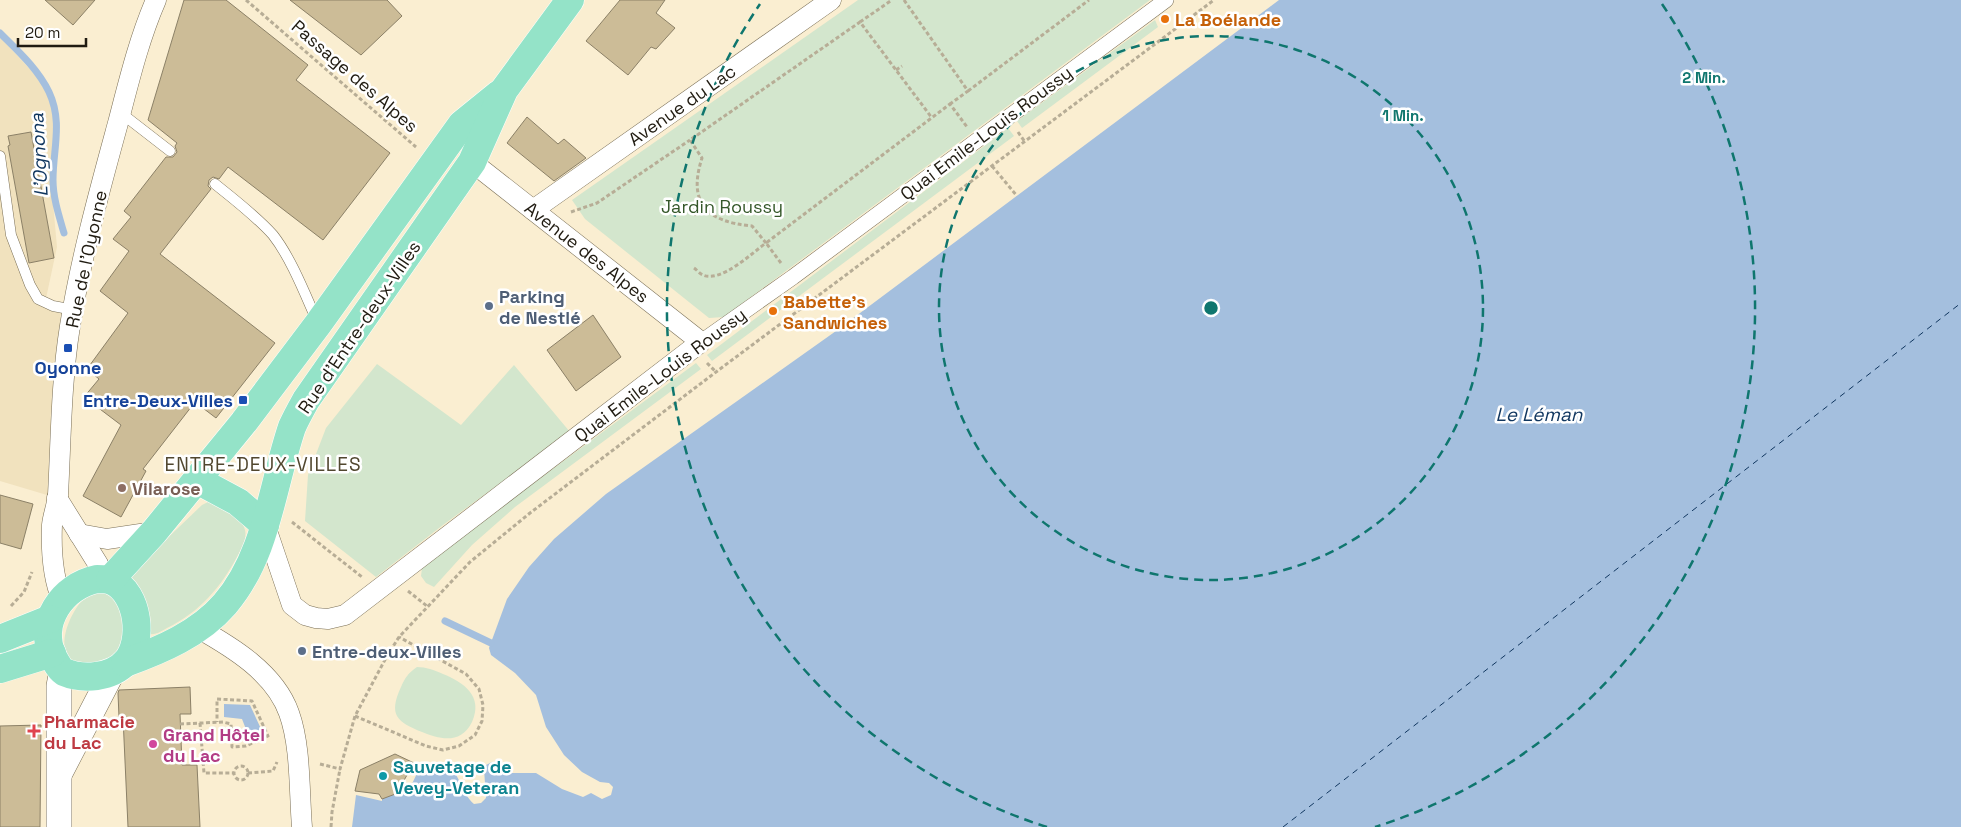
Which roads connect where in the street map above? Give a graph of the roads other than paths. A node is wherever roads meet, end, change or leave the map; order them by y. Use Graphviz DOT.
graph roads {
  1 [pos="146,0"];
  2 [pos="156,0"];
  3 [pos="570,0"];
  4 [pos="831,0"];
  5 [pos="1166,0"];
  6 [pos="145,26"];
  7 [pos="504,90"];
  8 [pos="120,113"];
  9 [pos="170,152"];
  10 [pos="0,156"];
  11 [pos="472,162"];
  12 [pos="215,184"];
  13 [pos="540,215"];
  14 [pos="74,310"];
  15 [pos="318,324"];
  16 [pos="701,342"];
  17 [pos="197,480"];
  18 [pos="58,498"];
  19 [pos="265,525"];
  20 [pos="154,532"];
  21 [pos="79,534"];
  22 [pos="106,580"];
  23 [pos="56,610"];
  24 [pos="198,628"];
  25 [pos="0,639"];
  26 [pos="10,666"];
  27 [pos="119,667"];
  28 [pos="57,670"];
  29 [pos="59,775"];
  30 [pos="59,827"];
  31 [pos="302,827"];
  1 -- 6 [label="street, Rue de l'Oyonne"];
  2 -- 6 [label="street, Rue de l'Oyonne"];
  3 -- 7 [label="main road, Rue d'Entre-deux-Villes"];
  4 -- 13 [label="street, Avenue du Lac"];
  5 -- 16 [label="street, Quai Emile-Louis Roussy"];
  6 -- 8 [label="street, Rue de l'Oyonne"];
  7 -- 11 [label="main road, Rue d'Entre-deux-Villes"];
  7 -- 15 [label="main road, Rue d'Entre-deux-Villes"];
  8 -- 9 [label="lane"];
  8 -- 14 [label="street, Rue de l'Oyonne"];
  10 -- 14 [label="lane"];
  11 -- 13 [label="street, Avenue des Alpes"];
  11 -- 19 [label="main road, Rue d'Entre-deux-Villes"];
  12 -- 15 [label="lane"];
  13 -- 16 [label="street, Avenue des Alpes"];
  14 -- 18 [label="street, Rue de l'Oyonne"];
  15 -- 17 [label="main road, Rue d'Entre-deux-Villes"];
  16 -- 19 [label="street, Quai Emile-Louis Roussy"];
  17 -- 19 [label="main road"];
  17 -- 20 [label="main road, Rue d'Entre-deux-Villes"];
  18 -- 21 [label="street"];
  18 -- 23 [label="street, Rue de l'Oyonne"];
  19 -- 24 [label="main road, Rue d'Entre-deux-Villes"];
  20 -- 21 [label="street"];
  20 -- 22 [label="main road, Rue d'Entre-deux-Villes"];
  21 -- 22 [label="street"];
  22 -- 23 [label="main road"];
  22 -- 27 [label="main road"];
  23 -- 25 [label="main road"];
  23 -- 28 [label="main road"];
  24 -- 27 [label="main road, Rue d'Entre-deux-Villes"];
  24 -- 31 [label="street"];
  26 -- 28 [label="main road"];
  27 -- 28 [label="main road"];
  27 -- 29 [label="street"];
  28 -- 29 [label="street"];
  29 -- 30 [label="street"];
}
